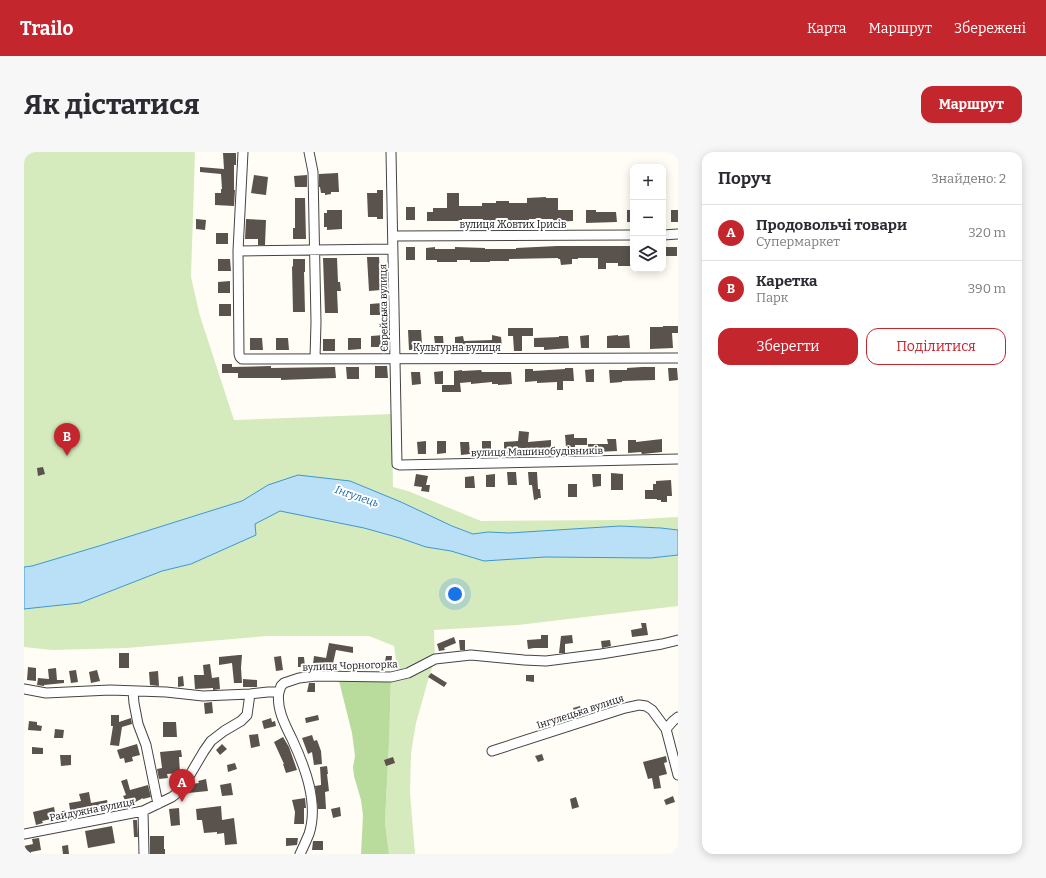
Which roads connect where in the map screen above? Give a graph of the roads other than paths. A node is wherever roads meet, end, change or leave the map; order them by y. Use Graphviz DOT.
graph roads {
  1 [pos="243,152"];
  2 [pos="309,152"];
  3 [pos="391,152"];
  4 [pos="678,234"];
  5 [pos="630,235"];
  6 [pos="666,235"];
  7 [pos="393,236"];
  8 [pos="393,249"];
  9 [pos="314,250"];
  10 [pos="238,251"];
  11 [pos="315,358"];
  12 [pos="395,358"];
  13 [pos="678,358"];
  14 [pos="678,459"];
  15 [pos="397,464"];
  16 [pos="678,640"];
  17 [pos="24,689"];
  18 [pos="133,691"];
  19 [pos="279,692"];
  20 [pos="250,694"];
  21 [pos="678,717"];
  22 [pos="666,729"];
  23 [pos="492,751"];
  24 [pos="678,775"];
  25 [pos="158,804"];
  26 [pos="143,811"];
  27 [pos="24,834"];
  28 [pos="144,854"];
  29 [pos="300,854"];
  1 -- 10 [label="street"];
  2 -- 9 [label="street"];
  3 -- 7 [label="street, Єврейська вулиця"];
  4 -- 6 [label="street"];
  5 -- 7 [label="street, вулиця Жовтих Ірисів"];
  7 -- 8 [label="street, Єврейська вулиця"];
  8 -- 9 [label="street"];
  8 -- 12 [label="street, Єврейська вулиця"];
  9 -- 10 [label="street"];
  9 -- 11 [label="street"];
  10 -- 11 [label="street, Культурна вулиця"];
  11 -- 12 [label="street, Культурна вулиця"];
  12 -- 13 [label="street, Культурна вулиця"];
  12 -- 15 [label="street, Єврейська вулиця"];
  14 -- 15 [label="street, вулиця Машинобудівників"];
  16 -- 19 [label="street, вулиця Чорногорка"];
  17 -- 18 [label="street"];
  18 -- 20 [label="street"];
  18 -- 25 [label="street"];
  19 -- 20 [label="street"];
  19 -- 29 [label="street"];
  20 -- 25 [label="street, Райдужна вулиця"];
  21 -- 22 [label="street"];
  22 -- 23 [label="street, Інгулецька вулиця"];
  22 -- 24 [label="street"];
  25 -- 26 [label="street, Райдужна вулиця"];
  26 -- 27 [label="street, Райдужна вулиця"];
  26 -- 28 [label="street"];
}
